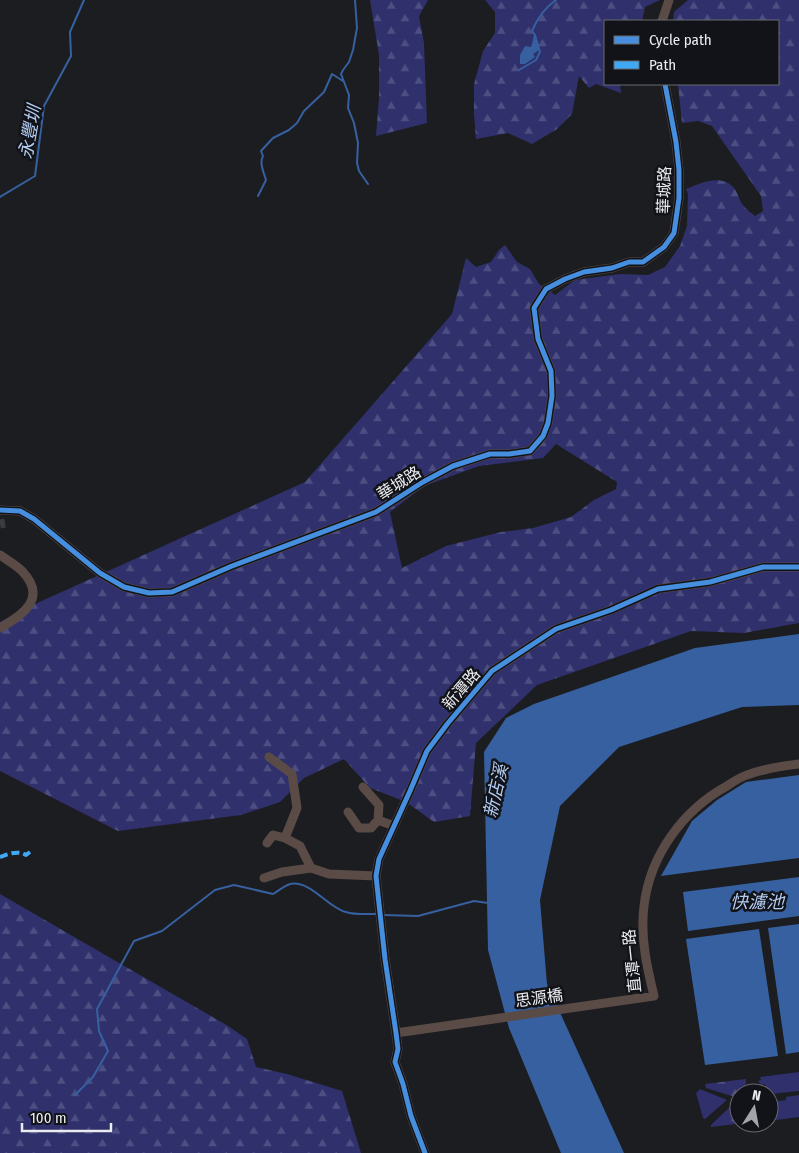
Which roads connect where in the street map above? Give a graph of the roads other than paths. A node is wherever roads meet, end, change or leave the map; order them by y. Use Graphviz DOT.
graph roads {
  1 [pos="669,0"];
  2 [pos="662,20"];
  3 [pos="665,85"];
  4 [pos="1,510"];
  5 [pos="0,555"];
  6 [pos="799,567"];
  7 [pos="0,628"];
  8 [pos="269,757"];
  9 [pos="799,764"];
  10 [pos="363,787"];
  11 [pos="348,812"];
  12 [pos="378,820"];
  13 [pos="394,826"];
  14 [pos="285,838"];
  15 [pos="267,842"];
  16 [pos="311,868"];
  17 [pos="376,876"];
  18 [pos="264,878"];
  19 [pos="649,998"];
  20 [pos="396,1033"];
  21 [pos="425,1153"];
  1 -- 2 [label="street"];
  3 -- 4 [label="street, 華城路"];
  5 -- 7 [label="street"];
  6 -- 13 [label="street, 新潭路"];
  8 -- 14 [label="street"];
  9 -- 19 [label="street, 直潭一路"];
  10 -- 12 [label="street"];
  11 -- 12 [label="street"];
  12 -- 13 [label="street"];
  13 -- 17 [label="street, 新潭路"];
  14 -- 15 [label="street"];
  14 -- 16 [label="street"];
  16 -- 17 [label="street"];
  16 -- 18 [label="street"];
  17 -- 20 [label="street, 新潭路"];
  19 -- 20 [label="street, 思源橋"];
  20 -- 21 [label="street, 新潭路"];
}
